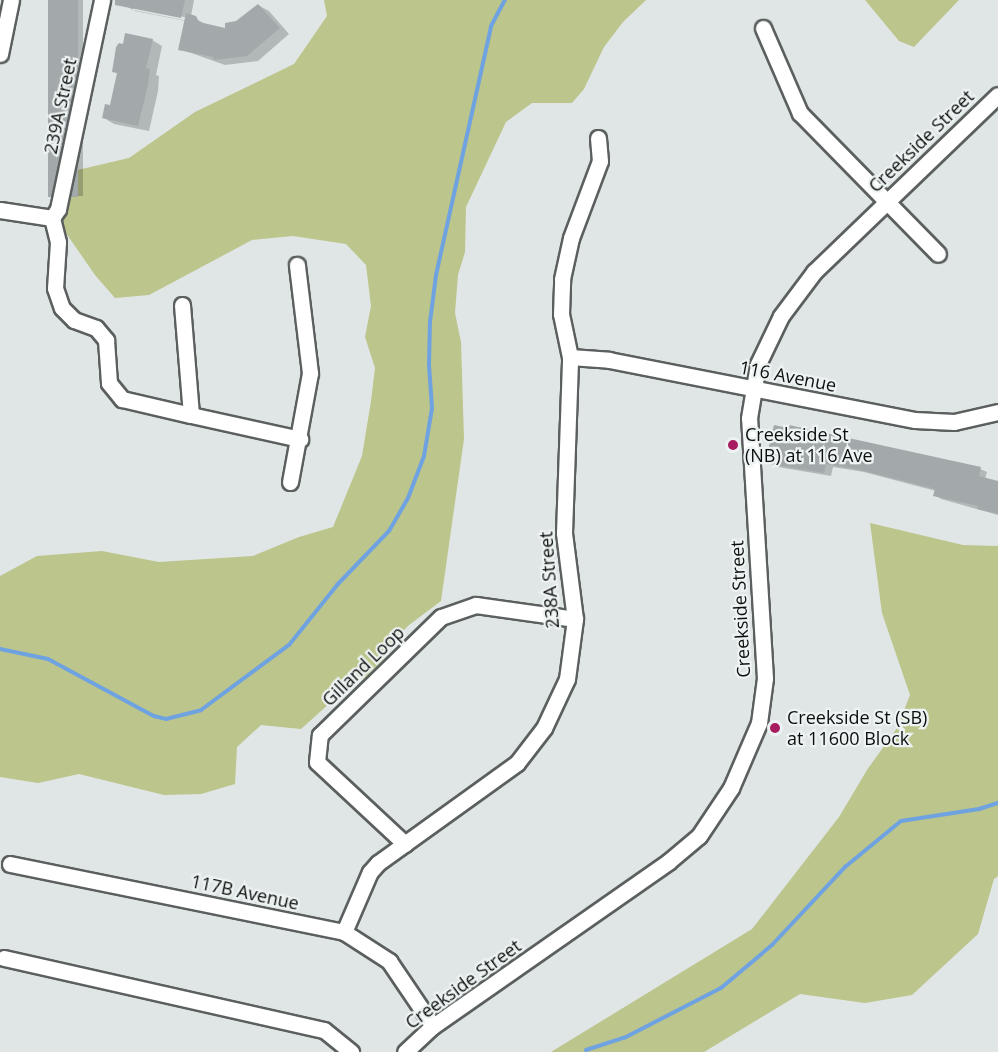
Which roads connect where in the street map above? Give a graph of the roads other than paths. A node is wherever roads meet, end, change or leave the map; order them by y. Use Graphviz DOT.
graph roads {
  1 [pos="11,0"];
  2 [pos="102,0"];
  3 [pos="762,28"];
  4 [pos="0,54"];
  5 [pos="998,95"];
  6 [pos="598,138"];
  7 [pos="886,201"];
  8 [pos="0,210"];
  9 [pos="52,218"];
  10 [pos="938,254"];
  11 [pos="297,265"];
  12 [pos="182,305"];
  13 [pos="570,357"];
  14 [pos="752,388"];
  15 [pos="998,412"];
  16 [pos="191,415"];
  17 [pos="300,439"];
  18 [pos="290,482"];
  19 [pos="575,619"];
  20 [pos="405,844"];
  21 [pos="10,864"];
  22 [pos="344,932"];
  23 [pos="4,958"];
  24 [pos="434,1026"];
  25 [pos="351,1052"];
  26 [pos="405,1052"];
  1 -- 4 [label="street"];
  2 -- 9 [label="street, 239A Street"];
  3 -- 7 [label="street"];
  5 -- 7 [label="street, Creekside Street"];
  6 -- 13 [label="street, 238A Street"];
  7 -- 10 [label="street"];
  7 -- 14 [label="street, Creekside Street"];
  8 -- 9 [label="street"];
  9 -- 16 [label="street"];
  11 -- 17 [label="street"];
  12 -- 16 [label="street"];
  13 -- 14 [label="street, 116 Avenue"];
  13 -- 19 [label="street, 238A Street"];
  14 -- 15 [label="street, 116 Avenue"];
  14 -- 24 [label="street, Creekside Street"];
  16 -- 17 [label="street"];
  17 -- 18 [label="street"];
  19 -- 20 [label="street, 238A Street"];
  19 -- 20 [label="street, Gilland Loop"];
  20 -- 22 [label="street, 238A Street"];
  21 -- 22 [label="street, 117B Avenue"];
  22 -- 24 [label="street, 117B Avenue"];
  23 -- 25 [label="street"];
  24 -- 26 [label="street, Creekside Street"];
}
